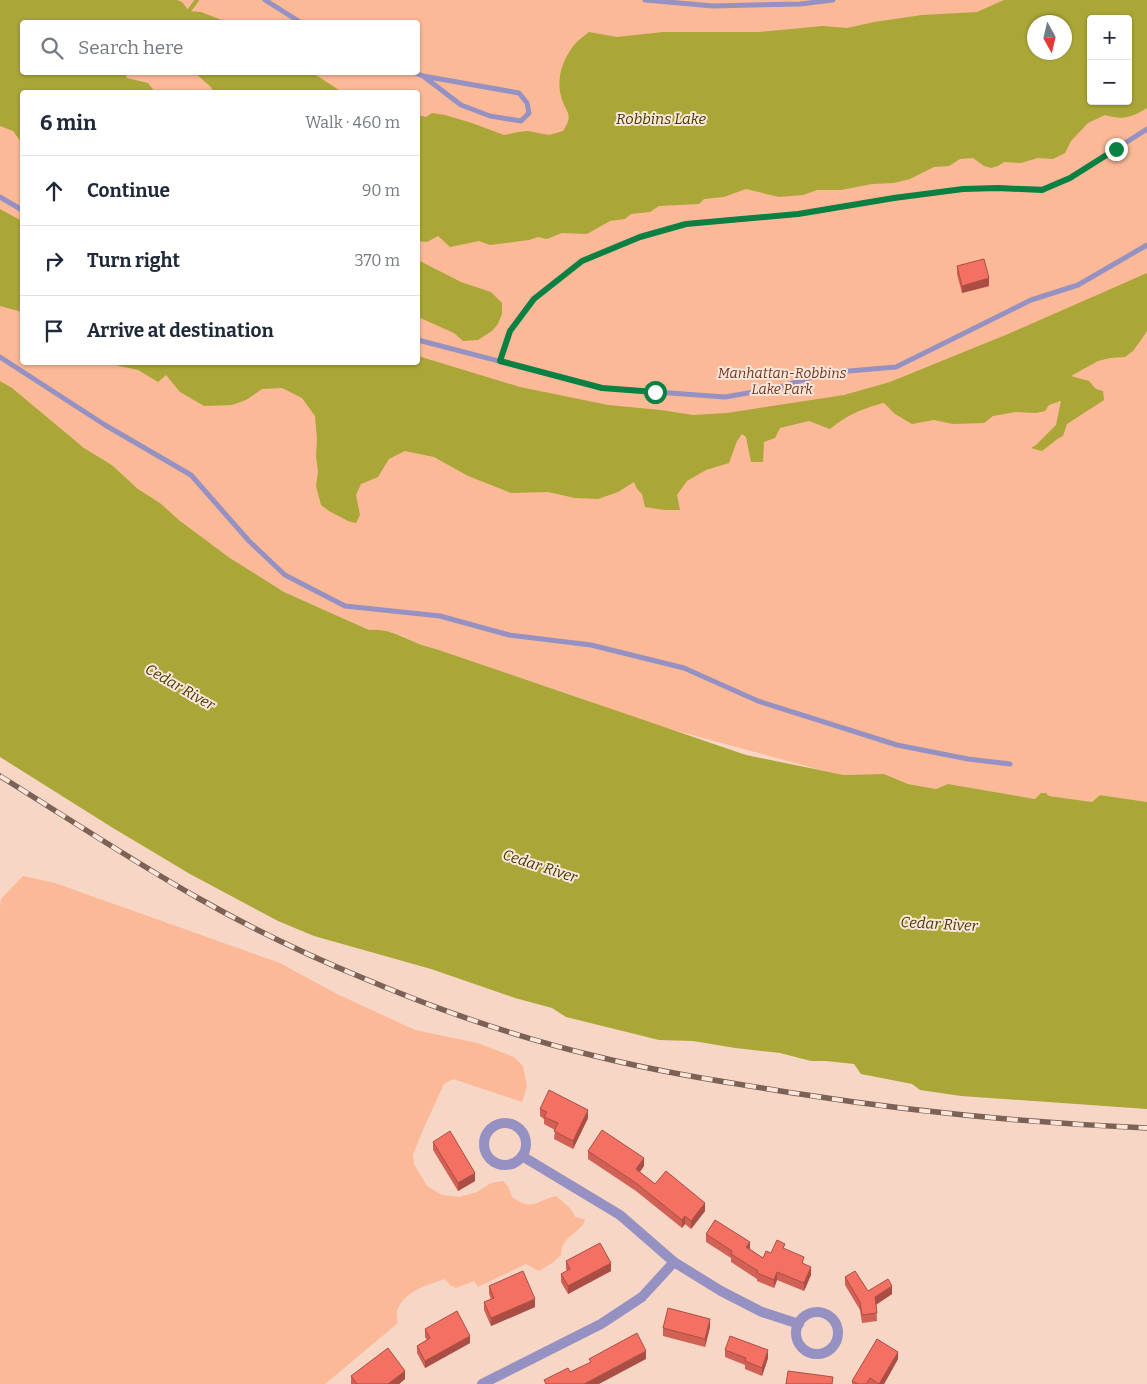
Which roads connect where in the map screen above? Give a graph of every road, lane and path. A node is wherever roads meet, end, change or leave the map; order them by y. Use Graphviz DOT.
graph roads {
  1 [pos="265,0"];
  2 [pos="645,0"];
  3 [pos="832,0"];
  4 [pos="297,20"];
  5 [pos="420,75"];
  6 [pos="423,76"];
  7 [pos="1147,129"];
  8 [pos="0,196"];
  9 [pos="20,209"];
  10 [pos="1147,245"];
  11 [pos="420,340"];
  12 [pos="0,357"];
  13 [pos="500,361"];
  14 [pos="1010,764"];
  15 [pos="522,1156"];
  16 [pos="674,1262"];
  17 [pos="799,1324"];
  18 [pos="482,1384"];
  1 -- 4 [label="lane"];
  2 -- 3 [label="lane"];
  5 -- 6 [label="lane"];
  6 -- 6 [label="lane"];
  7 -- 13 [label="lane"];
  8 -- 9 [label="lane"];
  10 -- 13 [label="lane"];
  11 -- 13 [label="lane"];
  12 -- 14 [label="lane"];
  15 -- 15 [label="street"];
  15 -- 16 [label="street"];
  16 -- 17 [label="street"];
  16 -- 18 [label="street"];
  17 -- 17 [label="street"];
}
